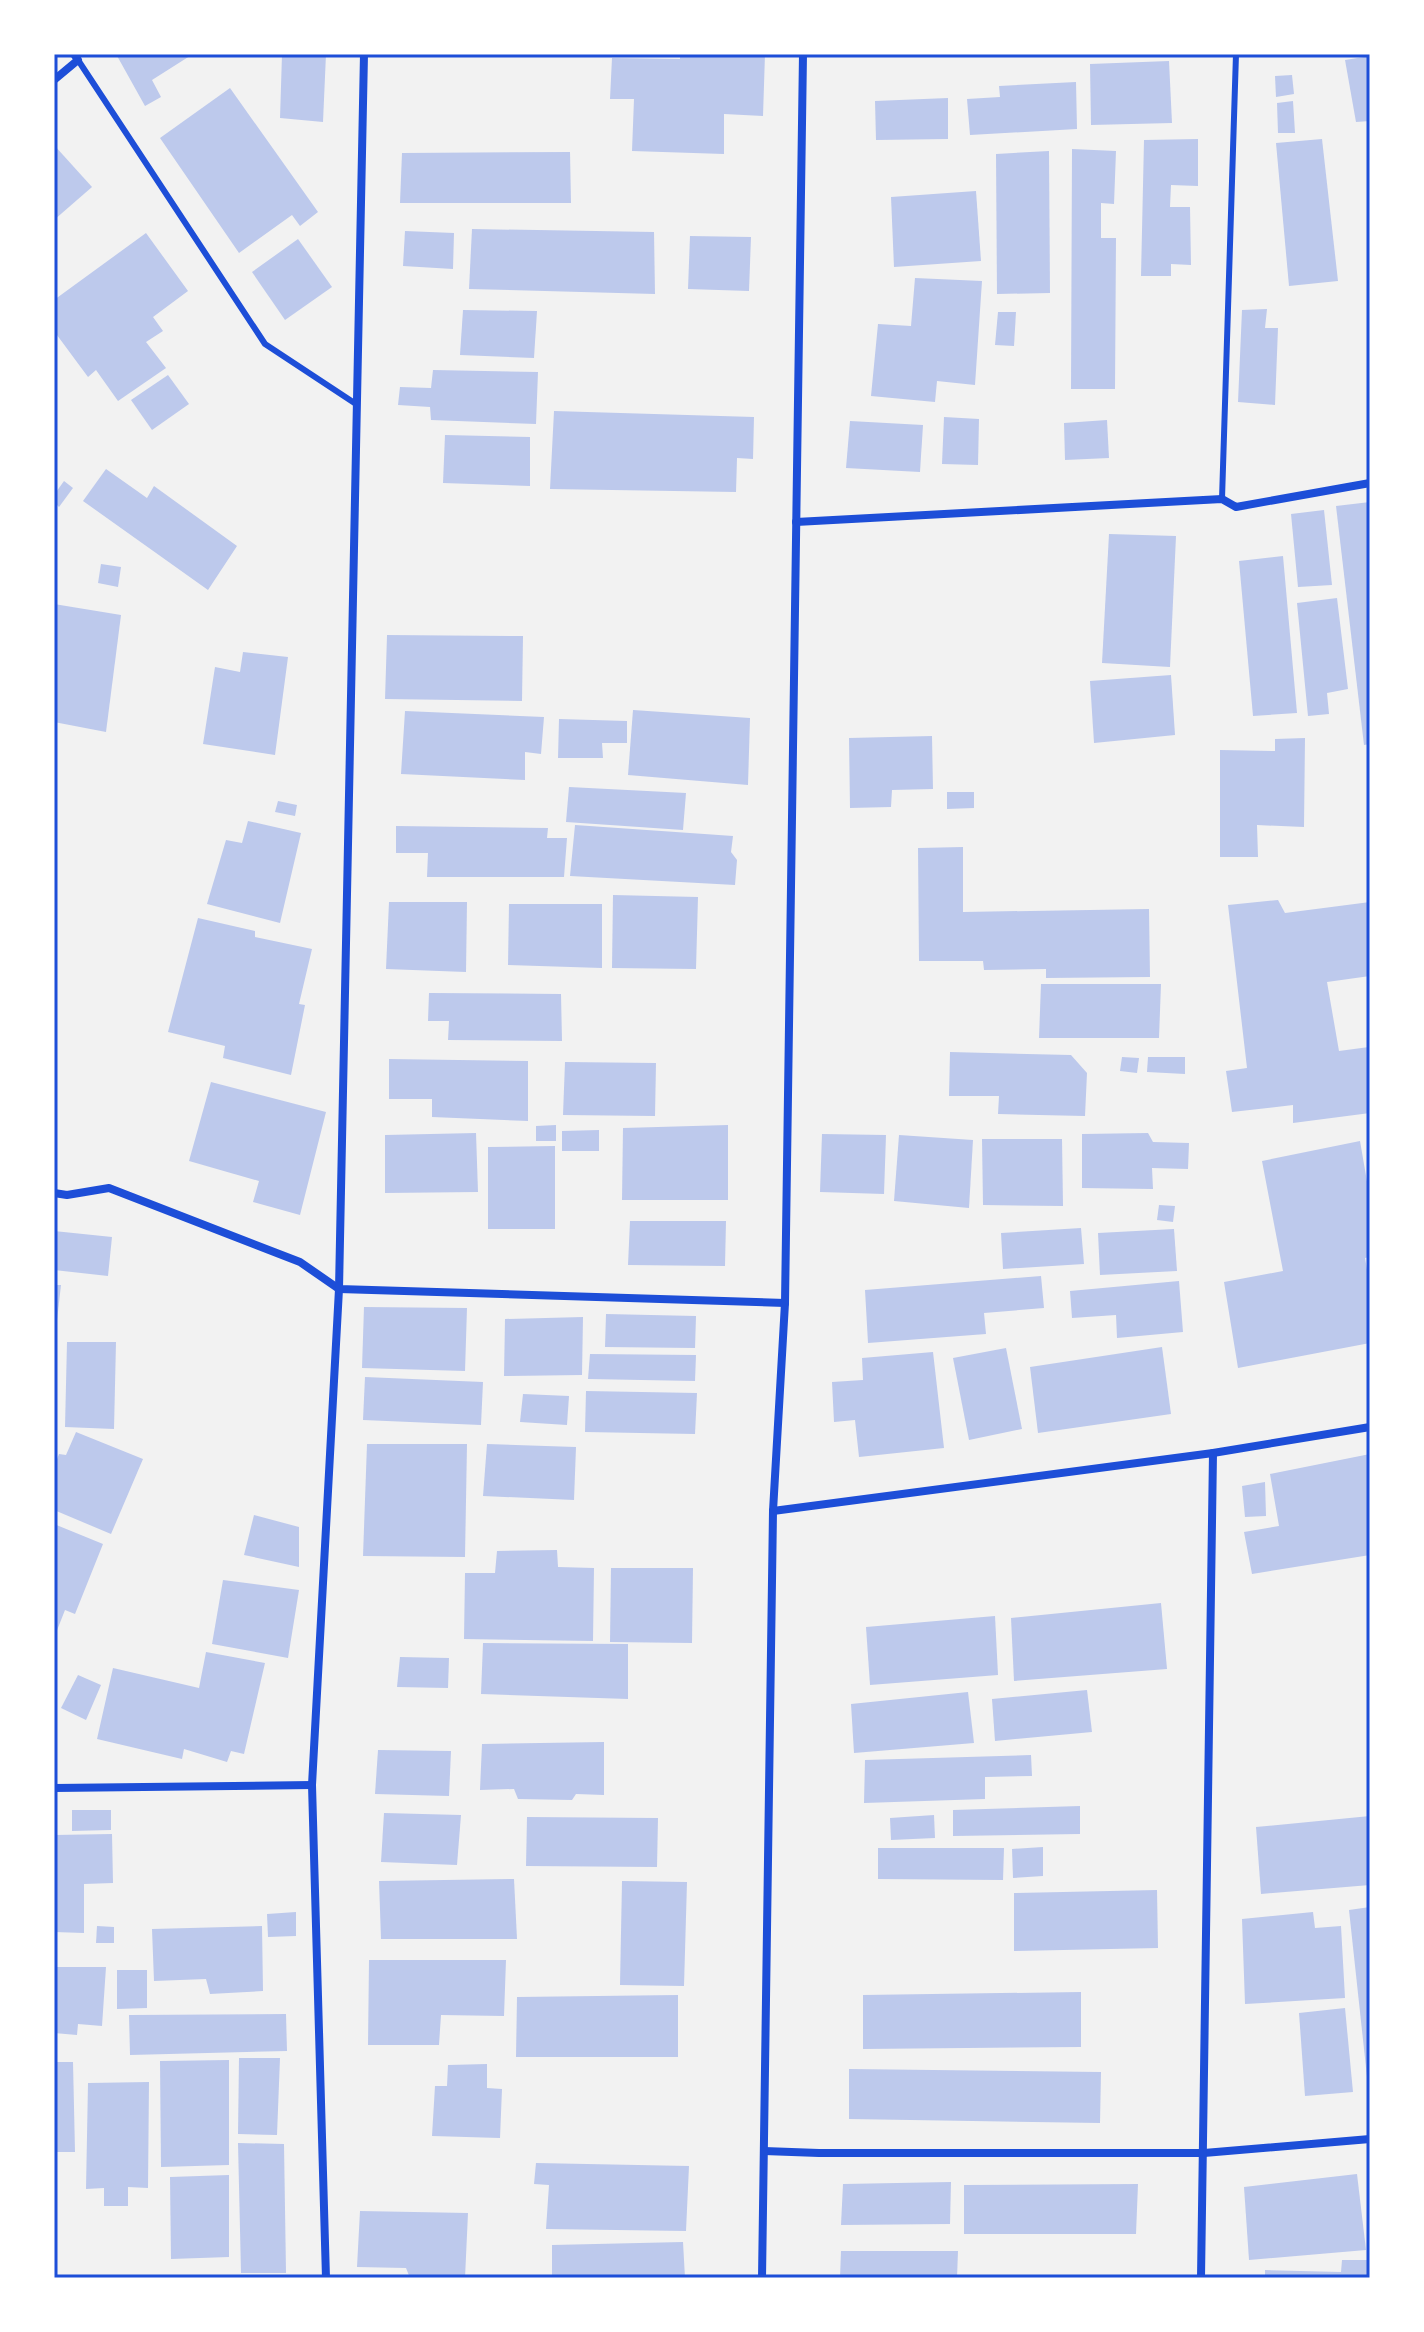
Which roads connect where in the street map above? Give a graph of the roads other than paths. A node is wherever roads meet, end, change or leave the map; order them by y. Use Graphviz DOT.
graph roads {
  1 [pos="364,54"];
  2 [pos="803,54"];
  3 [pos="1236,54"];
  4 [pos="76,57"];
  5 [pos="54,80"];
  6 [pos="356,404"];
  7 [pos="1370,483"];
  8 [pos="1222,499"];
  9 [pos="796,522"];
  10 [pos="54,1193"];
  11 [pos="339,1289"];
  12 [pos="785,1303"];
  13 [pos="1370,1427"];
  14 [pos="1213,1453"];
  15 [pos="773,1511"];
  16 [pos="312,1785"];
  17 [pos="54,1788"];
  18 [pos="1370,2139"];
  19 [pos="764,2151"];
  20 [pos="1204,2153"];
  21 [pos="326,2278"];
  22 [pos="762,2278"];
  23 [pos="1201,2278"];
  1 -- 6 [label="street"];
  2 -- 9 [label="street"];
  3 -- 8 [label="lane"];
  4 -- 5 [label="street"];
  4 -- 6 [label="lane"];
  6 -- 11 [label="street"];
  7 -- 8 [label="street"];
  8 -- 9 [label="street"];
  9 -- 12 [label="street"];
  10 -- 11 [label="street"];
  11 -- 12 [label="street"];
  11 -- 16 [label="street"];
  12 -- 15 [label="street"];
  13 -- 14 [label="street"];
  14 -- 15 [label="street"];
  14 -- 20 [label="street"];
  15 -- 19 [label="street"];
  16 -- 17 [label="street"];
  16 -- 21 [label="street"];
  18 -- 20 [label="street"];
  19 -- 20 [label="street"];
  19 -- 22 [label="street"];
  20 -- 23 [label="street"];
}
